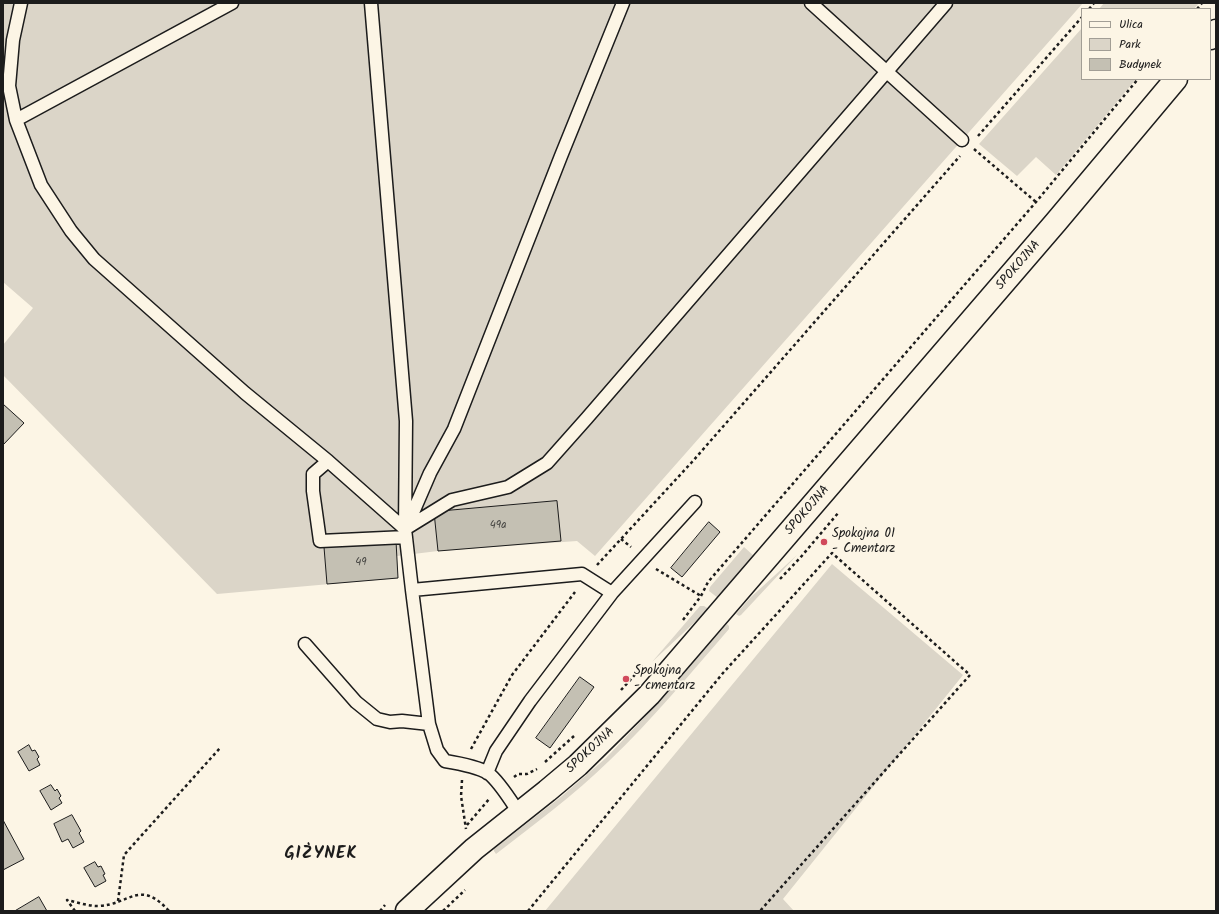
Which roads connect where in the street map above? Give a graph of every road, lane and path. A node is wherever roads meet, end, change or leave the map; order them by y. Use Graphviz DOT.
graph roads {
  1 [pos="21,3"];
  2 [pos="232,3"];
  3 [pos="371,3"];
  4 [pos="623,3"];
  5 [pos="811,3"];
  6 [pos="946,3"];
  7 [pos="1081,18"];
  8 [pos="887,72"];
  9 [pos="1137,80"];
  10 [pos="1175,80"];
  11 [pos="16,120"];
  12 [pos="966,143"];
  13 [pos="1036,202"];
  14 [pos="328,461"];
  15 [pos="695,502"];
  16 [pos="406,533"];
  17 [pos="621,539"];
  18 [pos="643,559"];
  19 [pos="587,576"];
  20 [pos="412,590"];
  21 [pos="612,593"];
  22 [pos="701,596"];
  23 [pos="722,611"];
  24 [pos="679,625"];
  25 [pos="306,644"];
  26 [pos="645,664"];
  27 [pos="619,692"];
  28 [pos="428,724"];
  29 [pos="575,735"];
  30 [pos="220,748"];
  31 [pos="463,764"];
  32 [pos="488,773"];
  33 [pos="500,786"];
  34 [pos="519,813"];
  35 [pos="465,827"];
  36 [pos="460,832"];
  37 [pos="474,849"];
  38 [pos="465,889"];
  39 [pos="118,901"];
  40 [pos="385,905"];
  41 [pos="75,911"];
  42 [pos="169,911"];
  43 [pos="380,911"];
  44 [pos="407,911"];
  45 [pos="443,911"];
  46 [pos="528,911"];
  47 [pos="760,911"];
  1 -- 11 [label="lane"];
  2 -- 11 [label="lane"];
  3 -- 16 [label="lane"];
  4 -- 16 [label="lane"];
  5 -- 8 [label="lane"];
  6 -- 8 [label="lane"];
  7 -- 12 [label="path"];
  8 -- 12 [label="lane"];
  8 -- 16 [label="lane"];
  9 -- 13 [label="path"];
  10 -- 23 [label="street, SPOKOJNA"];
  11 -- 14 [label="lane"];
  12 -- 13 [label="path"];
  12 -- 17 [label="path"];
  13 -- 22 [label="path"];
  14 -- 16 [label="lane"];
  14 -- 16 [label="lane"];
  15 -- 18 [label="lane"];
  16 -- 20 [label="lane"];
  17 -- 18 [label="path"];
  17 -- 19 [label="path"];
  18 -- 21 [label="lane"];
  18 -- 22 [label="path"];
  19 -- 20 [label="lane"];
  19 -- 21 [label="lane"];
  19 -- 31 [label="path"];
  20 -- 28 [label="lane"];
  21 -- 32 [label="lane"];
  22 -- 23 [label="path"];
  22 -- 24 [label="path"];
  23 -- 34 [label="street, SPOKOJNA"];
  25 -- 28 [label="lane"];
  26 -- 27 [label="path"];
  28 -- 31 [label="lane"];
  29 -- 33 [label="path"];
  30 -- 39 [label="path"];
  31 -- 32 [label="lane"];
  31 -- 35 [label="path"];
  32 -- 33 [label="lane"];
  33 -- 34 [label="lane"];
  33 -- 35 [label="path"];
  34 -- 37 [label="street, SPOKOJNA"];
  35 -- 36 [label="path"];
  35 -- 37 [label="path"];
  37 -- 44 [label="street, SPOKOJNA"];
  38 -- 45 [label="path"];
  39 -- 41 [label="path"];
  39 -- 42 [label="path"];
  40 -- 43 [label="path"];
  46 -- 47 [label="path"];
}
